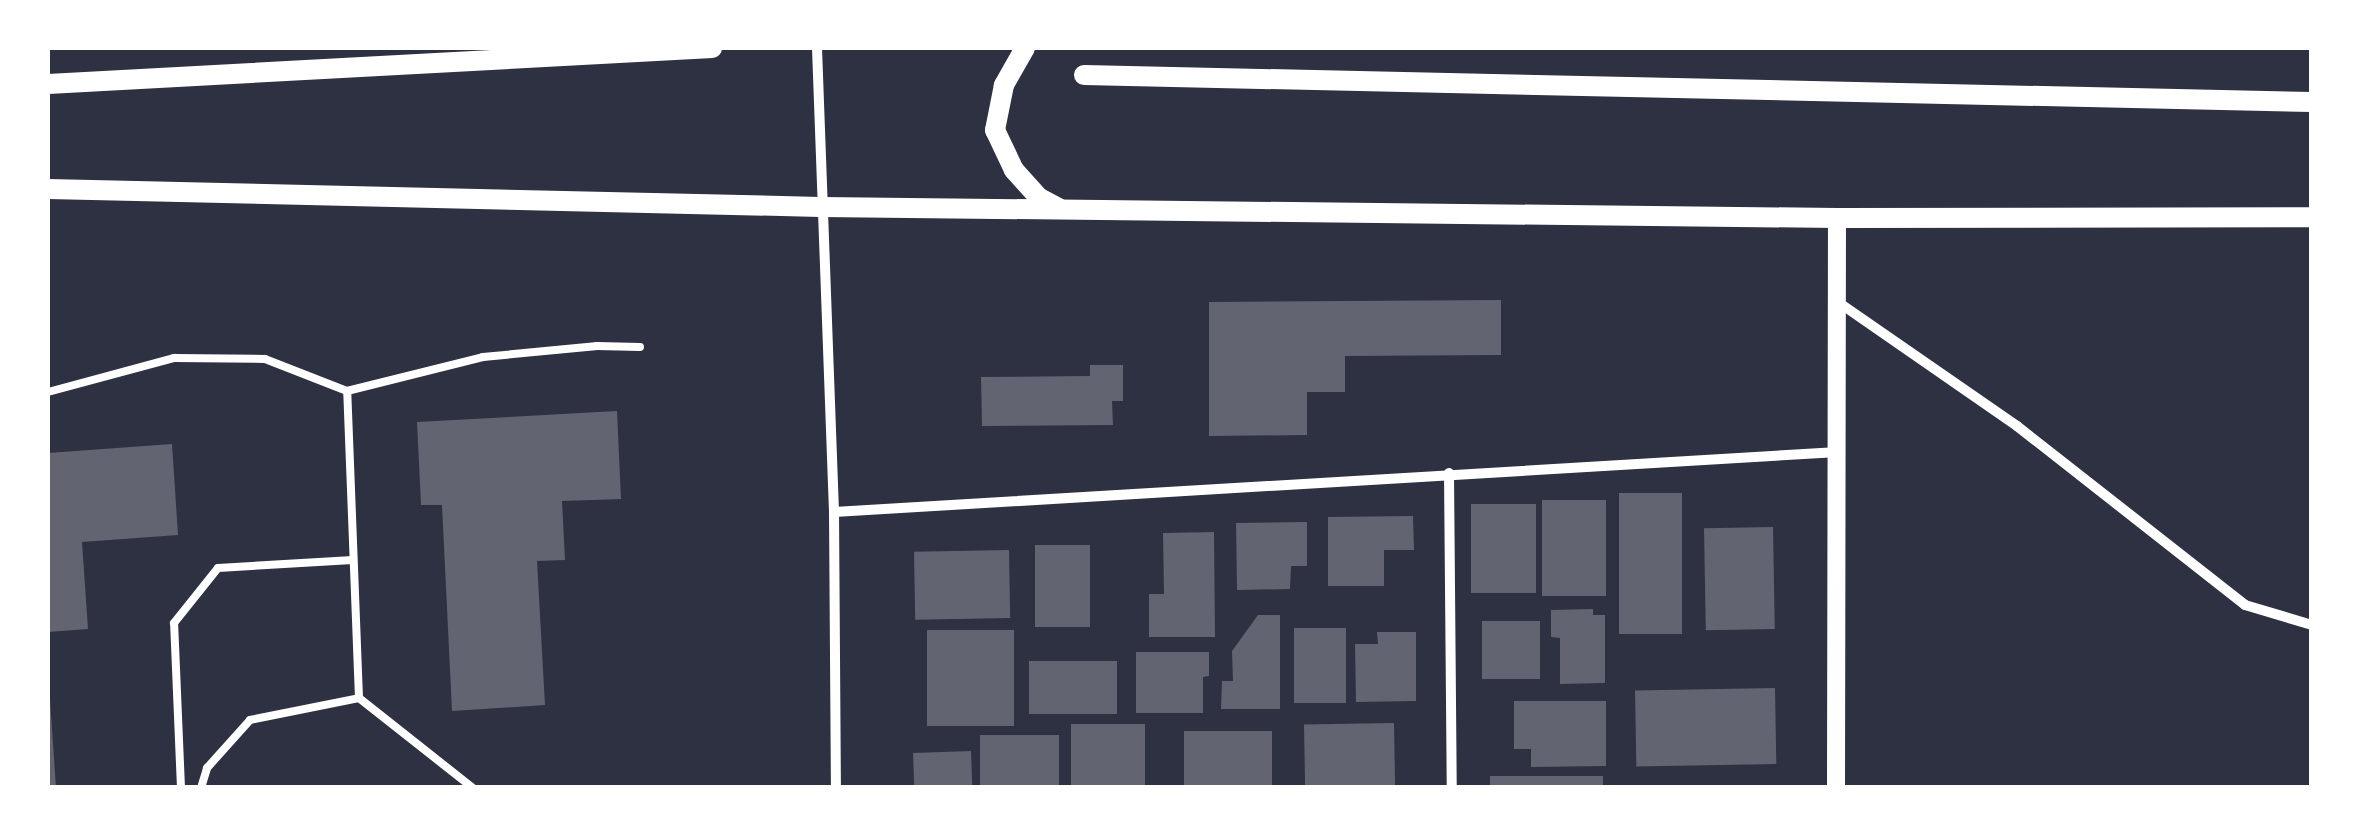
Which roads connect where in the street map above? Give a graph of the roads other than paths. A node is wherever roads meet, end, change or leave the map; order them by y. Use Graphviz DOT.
graph roads {
  1 [pos="712,48"];
  2 [pos="817,48"];
  3 [pos="1025,48"];
  4 [pos="1084,75"];
  5 [pos="48,84"];
  6 [pos="2312,102"];
  7 [pos="48,188"];
  8 [pos="821,207"];
  9 [pos="1062,210"];
  10 [pos="2312,217"];
  11 [pos="1838,218"];
  12 [pos="1838,302"];
  13 [pos="640,347"];
  14 [pos="48,392"];
  15 [pos="347,392"];
  16 [pos="1838,452"];
  17 [pos="1449,473"];
  18 [pos="834,512"];
  19 [pos="353,560"];
  20 [pos="2312,625"];
  21 [pos="359,698"];
  22 [pos="181,788"];
  23 [pos="201,788"];
  24 [pos="473,788"];
  25 [pos="836,788"];
  26 [pos="1452,788"];
  27 [pos="1836,788"];
  1 -- 5 [label="main road"];
  2 -- 8 [label="street"];
  3 -- 9 [label="main road"];
  4 -- 6 [label="main road"];
  7 -- 8 [label="main road"];
  8 -- 9 [label="main road"];
  8 -- 18 [label="street"];
  9 -- 11 [label="main road"];
  10 -- 11 [label="main road"];
  11 -- 12 [label="street"];
  12 -- 16 [label="street"];
  12 -- 20 [label="street"];
  13 -- 15 [label="lane"];
  14 -- 15 [label="lane"];
  15 -- 19 [label="lane"];
  16 -- 17 [label="street"];
  16 -- 27 [label="street"];
  17 -- 18 [label="street"];
  17 -- 26 [label="street"];
  18 -- 25 [label="street"];
  19 -- 21 [label="lane"];
  19 -- 22 [label="lane"];
  21 -- 23 [label="lane"];
  21 -- 24 [label="lane"];
}
